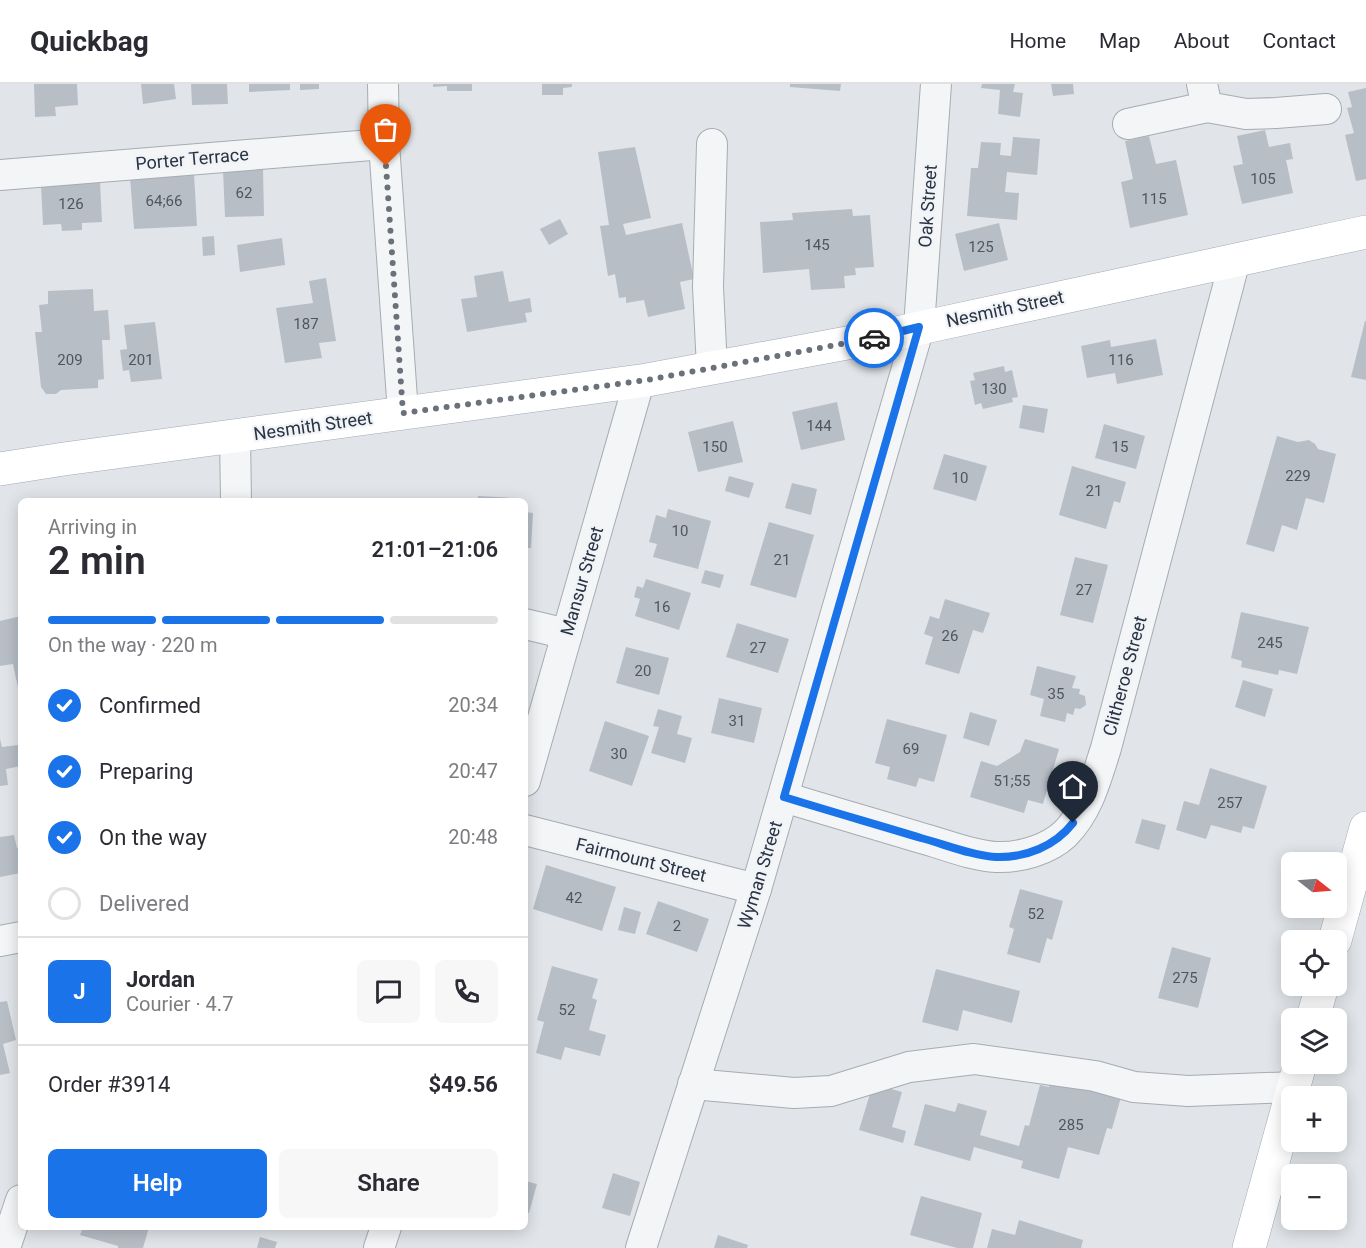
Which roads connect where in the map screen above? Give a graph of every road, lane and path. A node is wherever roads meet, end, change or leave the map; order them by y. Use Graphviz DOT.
graph roads {
  1 [pos="383,84"];
  2 [pos="936,84"];
  3 [pos="1204,95"];
  4 [pos="1326,109"];
  5 [pos="1128,124"];
  6 [pos="384,144"];
  7 [pos="712,144"];
  8 [pos="0,175"];
  9 [pos="1366,232"];
  10 [pos="1235,260"];
  11 [pos="919,327"];
  12 [pos="712,368"];
  13 [pos="639,382"];
  14 [pos="403,413"];
  15 [pos="236,436"];
  16 [pos="0,469"];
  17 [pos="236,498"];
  18 [pos="528,625"];
  19 [pos="567,634"];
  20 [pos="528,770"];
  21 [pos="784,797"];
  22 [pos="1366,828"];
  23 [pos="528,831"];
  24 [pos="756,889"];
  25 [pos="1338,930"];
  26 [pos="18,938"];
  27 [pos="0,941"];
  28 [pos="1297,1075"];
  29 [pos="693,1084"];
  30 [pos="18,1209"];
  31 [pos="385,1230"];
  32 [pos="5,1248"];
  33 [pos="379,1248"];
  34 [pos="641,1248"];
  35 [pos="1249,1248"];
  1 -- 6 [label="street"];
  2 -- 11 [label="street, Oak Street"];
  3 -- 4 [label="street"];
  3 -- 5 [label="street"];
  6 -- 8 [label="street, Porter Terrace"];
  6 -- 14 [label="street"];
  7 -- 12 [label="street"];
  9 -- 10 [label="main road, Nesmith Street"];
  10 -- 11 [label="main road, Nesmith Street"];
  10 -- 21 [label="street, Clitheroe Street"];
  11 -- 12 [label="main road, Nesmith Street"];
  11 -- 21 [label="street, Wyman Street"];
  12 -- 13 [label="main road, Nesmith Street"];
  13 -- 14 [label="main road, Nesmith Street"];
  13 -- 19 [label="street, Mansur Street"];
  14 -- 15 [label="main road, Nesmith Street"];
  15 -- 16 [label="main road, Nesmith Street"];
  15 -- 17 [label="street"];
  18 -- 19 [label="street"];
  19 -- 20 [label="street, Mansur Street"];
  21 -- 24 [label="street, Wyman Street"];
  22 -- 25 [label="main road"];
  23 -- 24 [label="street, Fairmount Street"];
  24 -- 29 [label="street, Wyman Street"];
  26 -- 27 [label="street"];
  28 -- 29 [label="street"];
  28 -- 35 [label="main road"];
  29 -- 34 [label="street, Wyman Street"];
  30 -- 32 [label="street"];
  31 -- 33 [label="street"];
}
